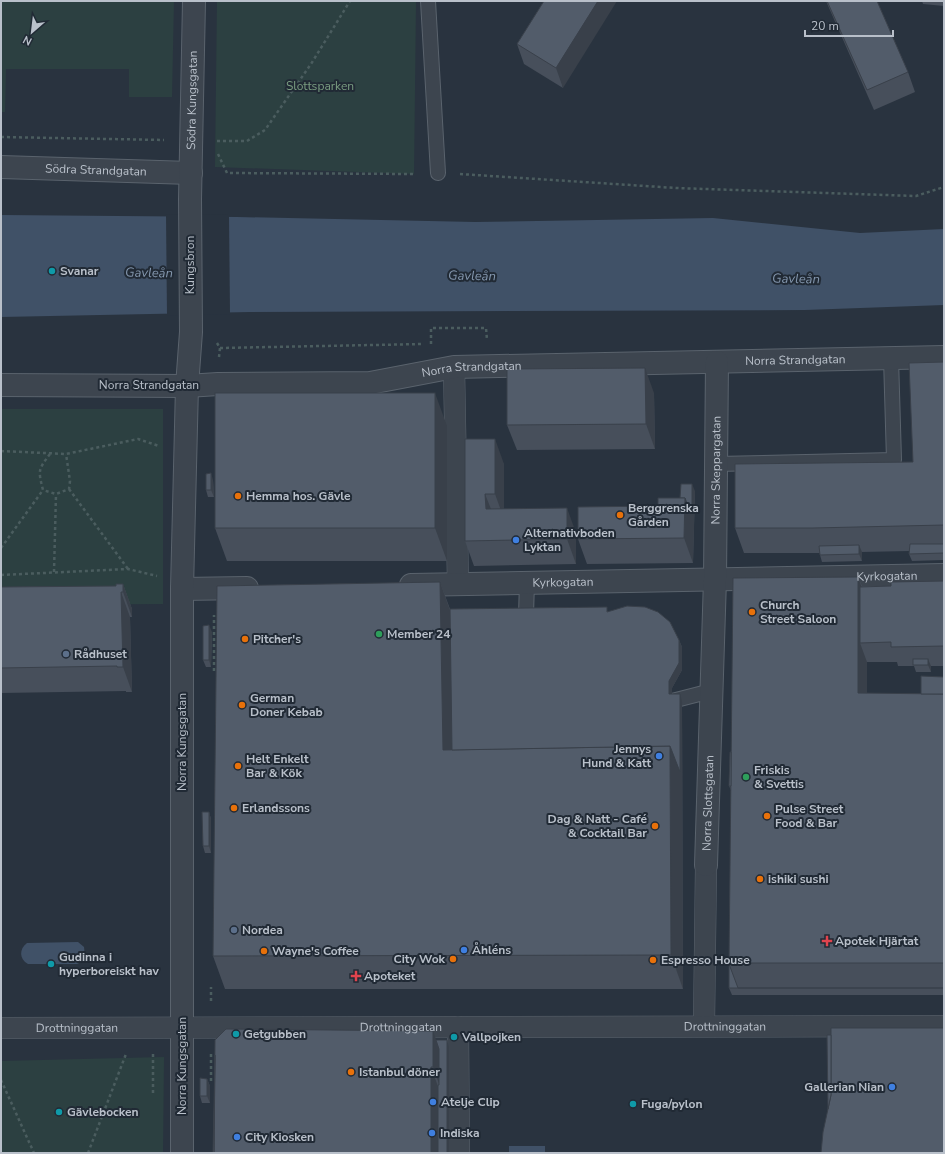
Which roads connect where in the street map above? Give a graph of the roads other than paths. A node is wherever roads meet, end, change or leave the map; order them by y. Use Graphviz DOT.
graph roads {
  1 [pos="194,1"];
  2 [pos="428,1"];
  3 [pos="1,167"];
  4 [pos="190,173"];
  5 [pos="438,174"];
  6 [pos="190,199"];
  7 [pos="191,332"];
  8 [pos="944,357"];
  9 [pos="891,358"];
  10 [pos="717,362"];
  11 [pos="454,367"];
  12 [pos="1,385"];
  13 [pos="187,386"];
  14 [pos="717,464"];
  15 [pos="944,575"];
  16 [pos="715,579"];
  17 [pos="527,582"];
  18 [pos="458,584"];
  19 [pos="388,585"];
  20 [pos="270,588"];
  21 [pos="182,589"];
  22 [pos="526,615"];
  23 [pos="712,691"];
  24 [pos="672,701"];
  25 [pos="706,865"];
  26 [pos="704,1026"];
  27 [pos="944,1026"];
  28 [pos="458,1027"];
  29 [pos="1,1028"];
  30 [pos="182,1028"];
  31 [pos="182,1153"];
  32 [pos="459,1153"];
  1 -- 4 [label="street, Södra Kungsgatan"];
  2 -- 5 [label="lane"];
  3 -- 4 [label="street, Södra Strandgatan"];
  4 -- 6 [label="street, Södra Kungsgatan"];
  6 -- 7 [label="street, Kungsbron"];
  7 -- 13 [label="street, Norra Kungsgatan"];
  8 -- 9 [label="street, Norra Strandgatan"];
  9 -- 10 [label="street, Norra Strandgatan"];
  9 -- 14 [label="lane"];
  10 -- 11 [label="street, Norra Strandgatan"];
  10 -- 14 [label="street, Norra Skeppargatan"];
  11 -- 13 [label="street, Norra Strandgatan"];
  11 -- 18 [label="street"];
  12 -- 13 [label="street, Norra Strandgatan"];
  13 -- 21 [label="street, Norra Kungsgatan"];
  14 -- 16 [label="street, Norra Skeppargatan"];
  15 -- 16 [label="street, Kyrkogatan"];
  16 -- 17 [label="street, Kyrkogatan"];
  16 -- 23 [label="street, Norra Slottsgatan"];
  17 -- 18 [label="street, Kyrkogatan"];
  17 -- 22 [label="lane"];
  18 -- 19 [label="street, Kyrkogatan"];
  20 -- 21 [label="street"];
  21 -- 30 [label="street, Norra Kungsgatan"];
  23 -- 24 [label="lane"];
  23 -- 25 [label="street, Norra Slottsgatan"];
  25 -- 26 [label="street, Norra Slottsgatan"];
  26 -- 27 [label="street, Drottninggatan"];
  26 -- 28 [label="street, Drottninggatan"];
  28 -- 30 [label="street, Drottninggatan"];
  28 -- 32 [label="street"];
  29 -- 30 [label="street, Drottninggatan"];
  30 -- 31 [label="street, Norra Kungsgatan"];
}
